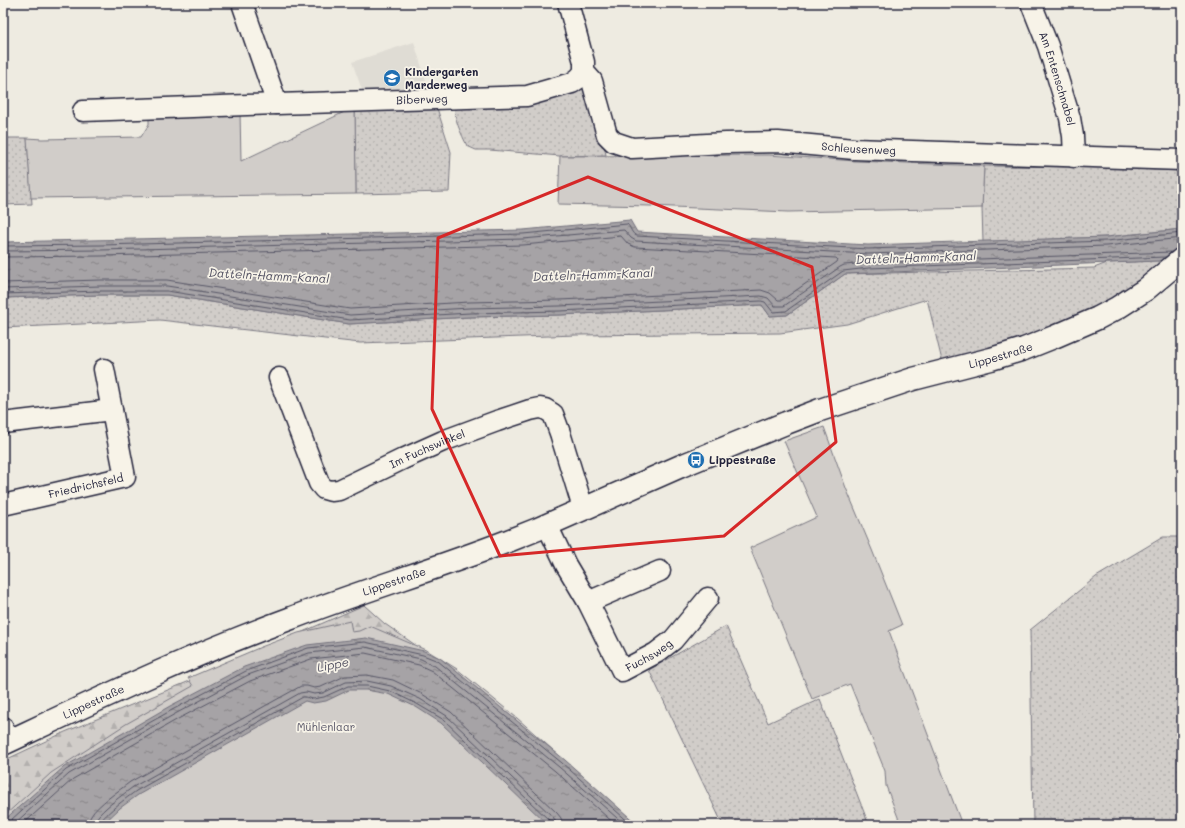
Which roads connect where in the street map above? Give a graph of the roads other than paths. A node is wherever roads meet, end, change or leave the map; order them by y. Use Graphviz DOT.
graph roads {
  1 [pos="242,3"];
  2 [pos="568,3"];
  3 [pos="1031,3"];
  4 [pos="584,72"];
  5 [pos="277,104"];
  6 [pos="82,111"];
  7 [pos="1074,157"];
  8 [pos="1182,160"];
  9 [pos="1174,266"];
  10 [pos="104,369"];
  11 [pos="279,378"];
  12 [pos="112,410"];
  13 [pos="3,423"];
  14 [pos="3,505"];
  15 [pos="583,508"];
  16 [pos="547,525"];
  17 [pos="660,571"];
  18 [pos="708,598"];
  19 [pos="588,602"];
  20 [pos="5,737"];
  1 -- 5 [label="street"];
  2 -- 4 [label="street"];
  3 -- 7 [label="street, Am Entenschnabel"];
  4 -- 5 [label="street, Biberweg"];
  4 -- 7 [label="street, Schleusenweg"];
  5 -- 6 [label="street, Biberweg"];
  7 -- 8 [label="street, Schleusenweg"];
  9 -- 15 [label="main road, Lippestraße"];
  10 -- 12 [label="street, Friedrichsfeld"];
  11 -- 15 [label="street, Im Fuchswinkel"];
  12 -- 13 [label="street"];
  12 -- 14 [label="street, Friedrichsfeld"];
  15 -- 16 [label="main road, Lippestraße"];
  16 -- 19 [label="street, Fuchsweg"];
  16 -- 20 [label="main road, Lippestraße"];
  17 -- 19 [label="street"];
  18 -- 19 [label="street, Fuchsweg"];
}
